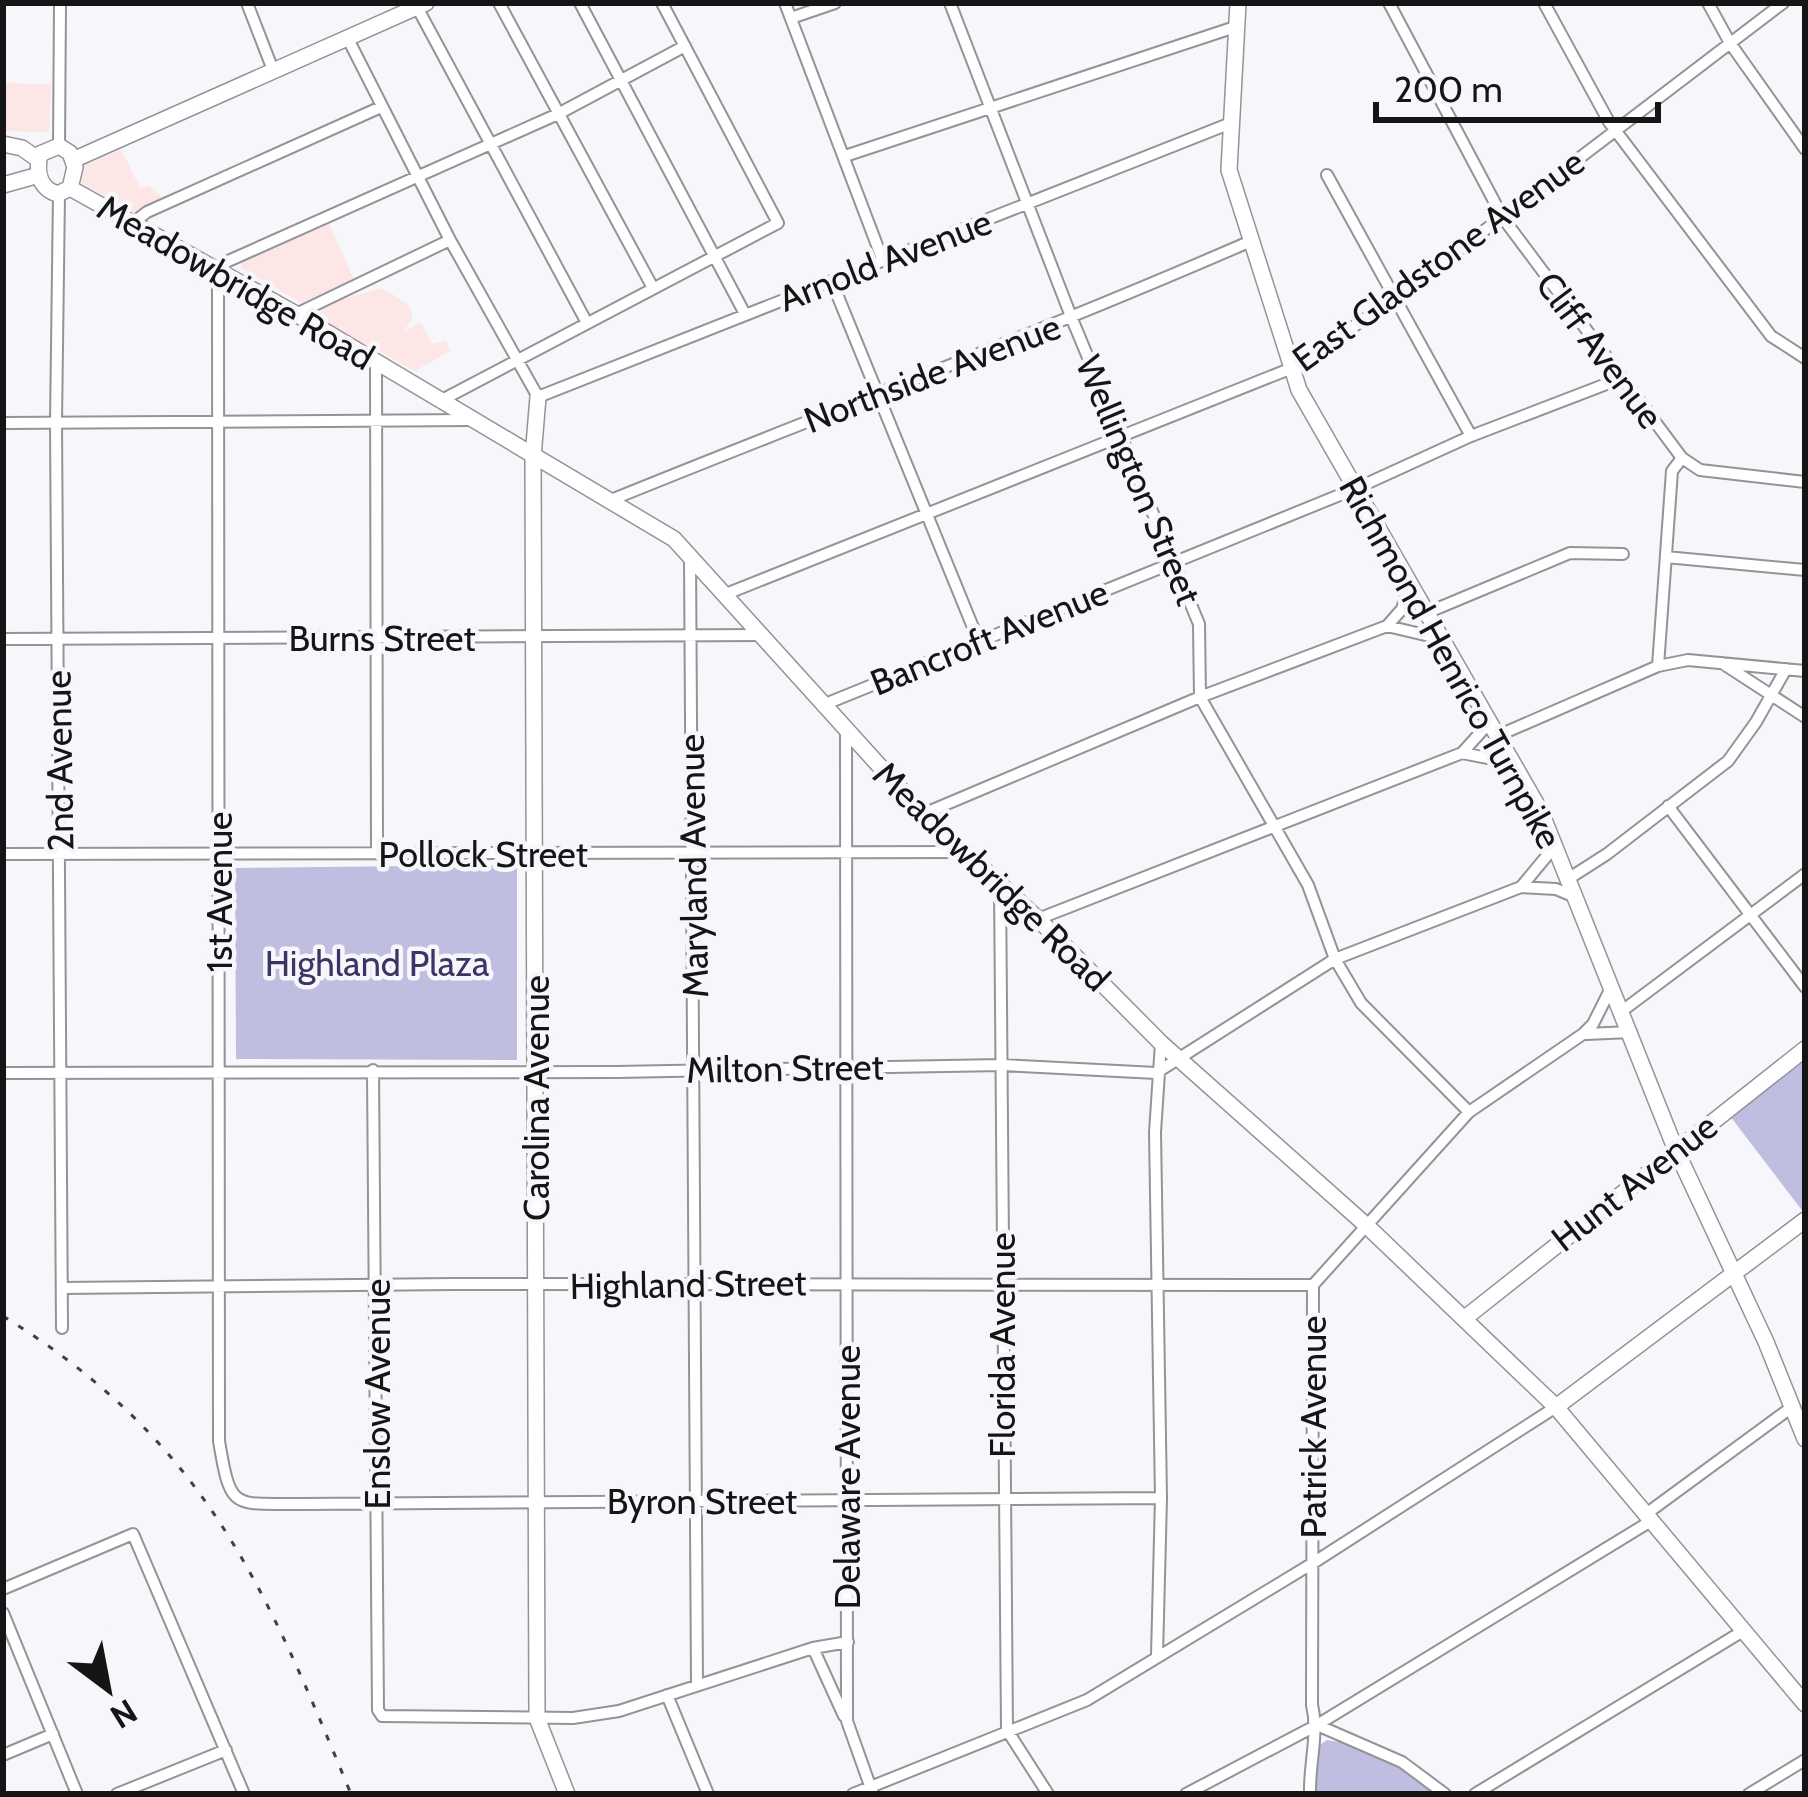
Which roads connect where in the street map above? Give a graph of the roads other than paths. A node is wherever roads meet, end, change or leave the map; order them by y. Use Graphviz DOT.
graph roads {
  1 [pos="60,3"];
  2 [pos="248,3"];
  3 [pos="499,3"];
  4 [pos="580,3"];
  5 [pos="662,3"];
  6 [pos="785,3"];
  7 [pos="835,3"];
  8 [pos="950,3"];
  9 [pos="1389,3"];
  10 [pos="1544,3"];
  11 [pos="1708,3"];
  12 [pos="1783,3"];
  13 [pos="422,5"];
  14 [pos="398,9"];
  15 [pos="1235,11"];
  16 [pos="791,18"];
  17 [pos="346,37"];
  18 [pos="1730,43"];
  19 [pos="685,46"];
  20 [pos="272,70"];
  21 [pos="620,81"];
  22 [pos="381,106"];
  23 [pos="991,106"];
  24 [pos="558,114"];
  25 [pos="1231,123"];
  26 [pos="1615,131"];
  27 [pos="489,143"];
  28 [pos="3,144"];
  29 [pos="59,146"];
  30 [pos="1805,149"];
  31 [pos="845,156"];
  32 [pos="73,160"];
  33 [pos="39,167"];
  34 [pos="418,175"];
  35 [pos="1327,175"];
  36 [pos="3,185"];
  37 [pos="65,191"];
  38 [pos="1028,205"];
  39 [pos="1502,218"];
  40 [pos="134,222"];
  41 [pos="451,240"];
  42 [pos="1251,241"];
  43 [pos="713,257"];
  44 [pos="883,261"];
  45 [pos="218,273"];
  46 [pos="832,283"];
  47 [pos="653,288"];
  48 [pos="1393,300"];
  49 [pos="296,314"];
  50 [pos="745,314"];
  51 [pos="1072,319"];
  52 [pos="587,322"];
  53 [pos="1805,358"];
  54 [pos="518,361"];
  55 [pos="376,363"];
  56 [pos="1292,368"];
  57 [pos="1622,378"];
  58 [pos="877,392"];
  59 [pos="538,397"];
  60 [pos="440,400"];
  61 [pos="471,420"];
  62 [pos="375,421"];
  63 [pos="3,423"];
  64 [pos="56,423"];
  65 [pos="216,423"];
  66 [pos="1122,434"];
  67 [pos="1471,436"];
  68 [pos="533,457"];
  69 [pos="1682,458"];
  70 [pos="1805,482"];
  71 [pos="1357,488"];
  72 [pos="611,500"];
  73 [pos="925,514"];
  74 [pos="690,554"];
  75 [pos="1623,554"];
  76 [pos="1666,557"];
  77 [pos="1174,562"];
  78 [pos="1805,570"];
  79 [pos="1408,585"];
  80 [pos="726,595"];
  81 [pos="1424,614"];
  82 [pos="1387,626"];
  83 [pos="761,635"];
  84 [pos="691,636"];
  85 [pos="376,637"];
  86 [pos="533,637"];
  87 [pos="218,638"];
  88 [pos="1438,638"];
  89 [pos="3,639"];
  90 [pos="57,639"];
  91 [pos="979,642"];
  92 [pos="1721,662"];
  93 [pos="1658,666"];
  94 [pos="1786,669"];
  95 [pos="1805,671"];
  96 [pos="1770,696"];
  97 [pos="1200,697"];
  98 [pos="823,705"];
  99 [pos="1805,717"];
  100 [pos="1493,729"];
  101 [pos="846,731"];
  102 [pos="1462,753"];
  103 [pos="1513,763"];
  104 [pos="1668,806"];
  105 [pos="923,814"];
  106 [pos="1276,826"];
  107 [pos="1555,846"];
  108 [pos="846,851"];
  109 [pos="963,852"];
  110 [pos="3,854"];
  111 [pos="377,854"];
  112 [pos="536,854"];
  113 [pos="693,854"];
  114 [pos="61,855"];
  115 [pos="219,855"];
  116 [pos="1805,874"];
  117 [pos="1568,879"];
  118 [pos="1000,884"];
  119 [pos="1521,887"];
  120 [pos="1575,897"];
  121 [pos="1751,914"];
  122 [pos="1038,919"];
  123 [pos="1335,959"];
  124 [pos="1612,986"];
  125 [pos="1805,987"];
  126 [pos="1622,1011"];
  127 [pos="1631,1032"];
  128 [pos="1583,1034"];
  129 [pos="1161,1043"];
  130 [pos="1805,1049"];
  131 [pos="1180,1059"];
  132 [pos="1002,1065"];
  133 [pos="844,1066"];
  134 [pos="374,1070"];
  135 [pos="536,1070"];
  136 [pos="220,1071"];
  137 [pos="695,1071"];
  138 [pos="3,1073"];
  139 [pos="60,1073"];
  140 [pos="1156,1073"];
  141 [pos="1469,1112"];
  142 [pos="1676,1148"];
  143 [pos="1805,1220"];
  144 [pos="1367,1226"];
  145 [pos="1732,1275"];
  146 [pos="846,1283"];
  147 [pos="1003,1284"];
  148 [pos="1156,1284"];
  149 [pos="693,1285"];
  150 [pos="1313,1285"];
  151 [pos="376,1286"];
  152 [pos="537,1286"];
  153 [pos="221,1287"];
  154 [pos="62,1288"];
  155 [pos="1465,1318"];
  156 [pos="62,1328"];
  157 [pos="1556,1407"];
  158 [pos="1792,1408"];
  159 [pos="1805,1439"];
  160 [pos="1161,1498"];
  161 [pos="846,1499"];
  162 [pos="1002,1500"];
  163 [pos="537,1502"];
  164 [pos="697,1502"];
  165 [pos="243,1503"];
  166 [pos="378,1505"];
  167 [pos="1648,1517"];
  168 [pos="1313,1563"];
  169 [pos="3,1589"];
  170 [pos="3,1613"];
  171 [pos="1743,1631"];
  172 [pos="848,1642"];
  173 [pos="813,1648"];
  174 [pos="1157,1656"];
  175 [pos="697,1683"];
  176 [pos="667,1695"];
  177 [pos="1805,1704"];
  178 [pos="537,1718"];
  179 [pos="847,1721"];
  180 [pos="1317,1726"];
  181 [pos="1006,1730"];
  182 [pos="52,1734"];
  183 [pos="226,1750"];
  184 [pos="3,1755"];
  185 [pos="1805,1760"];
  186 [pos="872,1791"];
  187 [pos="77,1794"];
  188 [pos="117,1794"];
  189 [pos="244,1794"];
  190 [pos="567,1794"];
  191 [pos="708,1794"];
  192 [pos="853,1794"];
  193 [pos="1048,1794"];
  194 [pos="1186,1794"];
  195 [pos="1310,1794"];
  196 [pos="1445,1794"];
  197 [pos="1475,1794"];
  198 [pos="1749,1794"];
  1 -- 29 [label="street"];
  2 -- 20 [label="street"];
  3 -- 24 [label="street"];
  4 -- 21 [label="street"];
  5 -- 19 [label="street"];
  6 -- 16 [label="street"];
  7 -- 16 [label="street"];
  8 -- 23 [label="street, Wellington Street"];
  9 -- 39 [label="street, Cliff Avenue"];
  10 -- 26 [label="street"];
  11 -- 18 [label="street"];
  12 -- 18 [label="street, East Gladstone Avenue"];
  13 -- 14 [label="street"];
  13 -- 27 [label="street"];
  14 -- 17 [label="street"];
  15 -- 23 [label="street"];
  15 -- 25 [label="street, Richmond Henrico Turnpike"];
  16 -- 31 [label="street"];
  17 -- 20 [label="street"];
  17 -- 22 [label="street"];
  18 -- 26 [label="street, East Gladstone Avenue"];
  18 -- 30 [label="street"];
  19 -- 21 [label="street"];
  19 -- 43 [label="street"];
  20 -- 32 [label="street"];
  21 -- 24 [label="street"];
  21 -- 43 [label="street"];
  22 -- 34 [label="street"];
  22 -- 40 [label="street"];
  23 -- 31 [label="street"];
  23 -- 38 [label="street, Wellington Street"];
  24 -- 27 [label="street"];
  24 -- 47 [label="street"];
  25 -- 38 [label="street, Arnold Avenue"];
  25 -- 42 [label="street, Richmond Henrico Turnpike"];
  26 -- 39 [label="street, East Gladstone Avenue"];
  26 -- 53 [label="street"];
  27 -- 34 [label="street"];
  27 -- 52 [label="street"];
  28 -- 33 [label="street, Meadowbridge Road"];
  29 -- 32 [label="street"];
  29 -- 33 [label="street"];
  31 -- 44 [label="street"];
  32 -- 37 [label="street"];
  33 -- 36 [label="street"];
  33 -- 37 [label="street, Meadowbridge Road"];
  34 -- 41 [label="street"];
  34 -- 45 [label="street"];
  35 -- 48 [label="street"];
  37 -- 40 [label="street, Meadowbridge Road"];
  37 -- 64 [label="street, 2nd Avenue"];
  38 -- 44 [label="street, Arnold Avenue"];
  38 -- 51 [label="street, Wellington Street"];
  39 -- 48 [label="street, East Gladstone Avenue"];
  39 -- 57 [label="street, Cliff Avenue"];
  40 -- 45 [label="street, Meadowbridge Road"];
  41 -- 49 [label="street"];
  41 -- 54 [label="street"];
  42 -- 51 [label="street, Northside Avenue"];
  42 -- 56 [label="street, Richmond Henrico Turnpike"];
  43 -- 47 [label="street"];
  43 -- 50 [label="street"];
  44 -- 46 [label="street, Arnold Avenue"];
  45 -- 49 [label="street, Meadowbridge Road"];
  45 -- 65 [label="street, 1st Avenue"];
  46 -- 50 [label="street, Arnold Avenue"];
  46 -- 58 [label="street"];
  47 -- 52 [label="street"];
  48 -- 56 [label="street, East Gladstone Avenue"];
  48 -- 67 [label="street"];
  49 -- 55 [label="street, Meadowbridge Road"];
  50 -- 59 [label="street, Arnold Avenue"];
  51 -- 58 [label="street, Northside Avenue"];
  51 -- 66 [label="street, Wellington Street"];
  52 -- 54 [label="street"];
  54 -- 59 [label="street"];
  54 -- 60 [label="street"];
  55 -- 60 [label="street, Meadowbridge Road"];
  55 -- 62 [label="street"];
  56 -- 66 [label="street, East Gladstone Avenue"];
  56 -- 71 [label="street, Richmond Henrico Turnpike"];
  57 -- 67 [label="street, Bancroft Avenue"];
  57 -- 69 [label="street, Cliff Avenue"];
  58 -- 72 [label="street, Northside Avenue"];
  58 -- 73 [label="street"];
  59 -- 68 [label="street, Carolina Avenue"];
  60 -- 61 [label="street, Meadowbridge Road"];
  61 -- 62 [label="street"];
  61 -- 68 [label="street, Meadowbridge Road"];
  62 -- 65 [label="street"];
  62 -- 85 [label="street"];
  63 -- 64 [label="street"];
  64 -- 65 [label="street"];
  64 -- 90 [label="street, 2nd Avenue"];
  65 -- 87 [label="street, 1st Avenue"];
  66 -- 73 [label="street, East Gladstone Avenue"];
  66 -- 77 [label="street, Wellington Street"];
  67 -- 71 [label="street, Bancroft Avenue"];
  68 -- 72 [label="street, Meadowbridge Road"];
  68 -- 86 [label="street, Carolina Avenue"];
  69 -- 70 [label="street, Cliff Avenue"];
  69 -- 76 [label="street"];
  71 -- 77 [label="street, Bancroft Avenue"];
  71 -- 79 [label="street, Richmond Henrico Turnpike"];
  72 -- 74 [label="street, Meadowbridge Road"];
  73 -- 80 [label="street, East Gladstone Avenue"];
  73 -- 91 [label="street"];
  74 -- 80 [label="street, Meadowbridge Road"];
  74 -- 84 [label="street, Maryland Avenue"];
  75 -- 81 [label="street"];
  76 -- 78 [label="street"];
  76 -- 93 [label="street"];
  77 -- 91 [label="street, Bancroft Avenue"];
  77 -- 97 [label="street, Wellington Street"];
  79 -- 81 [label="street, Richmond Henrico Turnpike"];
  79 -- 82 [label="street"];
  80 -- 83 [label="street, Meadowbridge Road"];
  81 -- 88 [label="street, Richmond Henrico Turnpike"];
  82 -- 88 [label="street"];
  82 -- 97 [label="street"];
  83 -- 84 [label="street, Burns Street"];
  83 -- 98 [label="street, Meadowbridge Road"];
  84 -- 86 [label="street, Burns Street"];
  84 -- 113 [label="street, Maryland Avenue"];
  85 -- 86 [label="street, Burns Street"];
  85 -- 87 [label="street, Burns Street"];
  85 -- 111 [label="street"];
  86 -- 112 [label="street, Carolina Avenue"];
  87 -- 90 [label="street, Burns Street"];
  87 -- 115 [label="street, 1st Avenue"];
  88 -- 100 [label="street, Richmond Henrico Turnpike"];
  89 -- 90 [label="street, Burns Street"];
  90 -- 114 [label="street, 2nd Avenue"];
  91 -- 98 [label="street, Bancroft Avenue"];
  92 -- 93 [label="street"];
  92 -- 94 [label="street"];
  92 -- 96 [label="street"];
  93 -- 100 [label="street"];
  94 -- 95 [label="street"];
  94 -- 96 [label="street"];
  96 -- 99 [label="street"];
  96 -- 104 [label="street"];
  97 -- 105 [label="street"];
  97 -- 106 [label="street, Wellington Street"];
  98 -- 101 [label="street, Meadowbridge Road"];
  100 -- 102 [label="street"];
  100 -- 103 [label="street, Richmond Henrico Turnpike"];
  101 -- 105 [label="street, Meadowbridge Road"];
  101 -- 108 [label="street, Delaware Avenue"];
  102 -- 103 [label="street"];
  102 -- 106 [label="street"];
  103 -- 107 [label="street, Richmond Henrico Turnpike"];
  104 -- 117 [label="street"];
  104 -- 121 [label="street"];
  105 -- 109 [label="street, Meadowbridge Road"];
  106 -- 122 [label="street"];
  106 -- 123 [label="street, Wellington Street"];
  107 -- 117 [label="street, Richmond Henrico Turnpike"];
  107 -- 119 [label="street"];
  108 -- 109 [label="street, Pollock Street"];
  108 -- 113 [label="street, Pollock Street"];
  108 -- 133 [label="street, Delaware Avenue"];
  109 -- 118 [label="street, Meadowbridge Road"];
  110 -- 114 [label="street, Pollock Street"];
  111 -- 112 [label="street, Pollock Street"];
  111 -- 115 [label="street, Pollock Street"];
  112 -- 113 [label="street, Pollock Street"];
  112 -- 135 [label="street, Carolina Avenue"];
  113 -- 137 [label="street, Maryland Avenue"];
  114 -- 115 [label="street, Pollock Street"];
  114 -- 139 [label="street, 2nd Avenue"];
  115 -- 136 [label="street, 1st Avenue"];
  116 -- 121 [label="street"];
  117 -- 120 [label="street, Richmond Henrico Turnpike"];
  118 -- 122 [label="street, Meadowbridge Road"];
  118 -- 132 [label="street, Florida Avenue"];
  119 -- 120 [label="street"];
  119 -- 123 [label="street"];
  120 -- 124 [label="street, Richmond Henrico Turnpike"];
  121 -- 125 [label="street"];
  121 -- 126 [label="street"];
  122 -- 129 [label="street, Meadowbridge Road"];
  123 -- 131 [label="street"];
  123 -- 141 [label="street, Wellington Street"];
  124 -- 126 [label="street, Richmond Henrico Turnpike"];
  124 -- 128 [label="street, Patrick Avenue"];
  126 -- 127 [label="street, Richmond Henrico Turnpike"];
  127 -- 128 [label="street"];
  127 -- 142 [label="street, Richmond Henrico Turnpike"];
  128 -- 141 [label="street, Patrick Avenue"];
  129 -- 131 [label="street, Meadowbridge Road"];
  129 -- 140 [label="street"];
  130 -- 142 [label="street, Hunt Avenue"];
  131 -- 140 [label="street"];
  131 -- 144 [label="street, Meadowbridge Road"];
  132 -- 133 [label="street, Milton Street"];
  132 -- 140 [label="street, Milton Street"];
  132 -- 147 [label="street, Florida Avenue"];
  133 -- 137 [label="street, Milton Street"];
  133 -- 146 [label="street, Delaware Avenue"];
  134 -- 135 [label="street, Milton Street"];
  134 -- 136 [label="street, Milton Street"];
  134 -- 151 [label="street, Enslow Avenue"];
  135 -- 137 [label="street, Milton Street"];
  135 -- 152 [label="street, Carolina Avenue"];
  136 -- 139 [label="street, Milton Street"];
  136 -- 153 [label="street, 1st Avenue"];
  137 -- 149 [label="street, Maryland Avenue"];
  138 -- 139 [label="street, Milton Street"];
  139 -- 154 [label="street, 2nd Avenue"];
  140 -- 148 [label="street"];
  141 -- 144 [label="street, Patrick Avenue"];
  142 -- 145 [label="street, Richmond Henrico Turnpike"];
  142 -- 155 [label="street, Hunt Avenue"];
  143 -- 145 [label="street"];
  144 -- 150 [label="street, Patrick Avenue"];
  144 -- 155 [label="street, Meadowbridge Road"];
  145 -- 157 [label="street"];
  145 -- 158 [label="street, Richmond Henrico Turnpike"];
  146 -- 147 [label="street, Highland Street"];
  146 -- 149 [label="street, Highland Street"];
  146 -- 161 [label="street, Delaware Avenue"];
  147 -- 148 [label="street, Highland Street"];
  147 -- 162 [label="street, Florida Avenue"];
  148 -- 150 [label="street, Highland Street"];
  148 -- 160 [label="street"];
  149 -- 152 [label="street, Highland Street"];
  149 -- 164 [label="street, Maryland Avenue"];
  150 -- 168 [label="street, Patrick Avenue"];
  151 -- 152 [label="street, Highland Street"];
  151 -- 153 [label="street, Highland Street"];
  151 -- 166 [label="street, Enslow Avenue"];
  152 -- 163 [label="street, Carolina Avenue"];
  153 -- 154 [label="street, Highland Street"];
  153 -- 165 [label="street, 1st Avenue"];
  154 -- 156 [label="street, 2nd Avenue"];
  155 -- 157 [label="street, Meadowbridge Road"];
  157 -- 167 [label="street, Meadowbridge Road"];
  157 -- 168 [label="street"];
  158 -- 159 [label="street, Richmond Henrico Turnpike"];
  158 -- 167 [label="street"];
  160 -- 162 [label="street, Byron Street"];
  160 -- 174 [label="street"];
  161 -- 162 [label="street, Byron Street"];
  161 -- 164 [label="street, Byron Street"];
  161 -- 172 [label="street, Delaware Avenue"];
  162 -- 181 [label="street, Florida Avenue"];
  163 -- 164 [label="street, Byron Street"];
  163 -- 166 [label="street, Byron Street"];
  163 -- 178 [label="street, Carolina Avenue"];
  164 -- 175 [label="street, Maryland Avenue"];
  165 -- 166 [label="street, Byron Street"];
  166 -- 178 [label="street, Enslow Avenue"];
  167 -- 171 [label="street, Meadowbridge Road"];
  167 -- 180 [label="street"];
  168 -- 174 [label="street"];
  168 -- 180 [label="street, Patrick Avenue"];
  169 -- 183 [label="street"];
  170 -- 182 [label="street"];
  171 -- 177 [label="street, Meadowbridge Road"];
  171 -- 197 [label="street"];
  172 -- 173 [label="street"];
  172 -- 179 [label="street, Delaware Avenue"];
  173 -- 175 [label="street"];
  173 -- 179 [label="street"];
  174 -- 181 [label="street"];
  175 -- 176 [label="street"];
  176 -- 178 [label="street"];
  176 -- 191 [label="street"];
  178 -- 190 [label="street, Carolina Avenue"];
  179 -- 186 [label="street, Delaware Avenue"];
  180 -- 194 [label="street"];
  180 -- 195 [label="street, Patrick Avenue"];
  180 -- 196 [label="street"];
  181 -- 186 [label="street"];
  181 -- 193 [label="street"];
  182 -- 184 [label="street"];
  182 -- 187 [label="street"];
  183 -- 188 [label="street"];
  183 -- 189 [label="street"];
  185 -- 198 [label="street"];
  186 -- 192 [label="street"];
}
